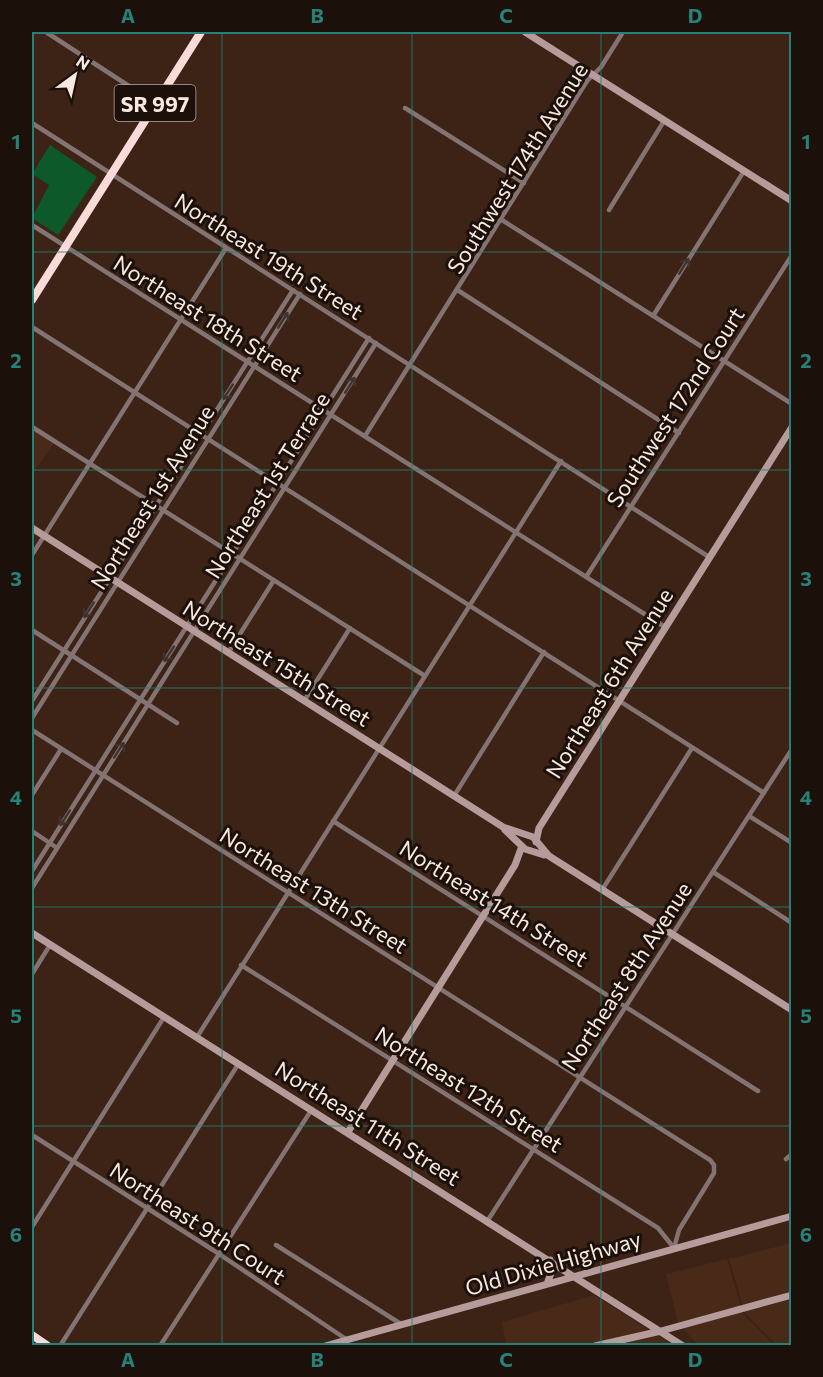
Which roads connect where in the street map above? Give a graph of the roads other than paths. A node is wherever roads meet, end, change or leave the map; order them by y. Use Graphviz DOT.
graph roads {
  1 [pos="46,32"];
  2 [pos="201,32"];
  3 [pos="525,32"];
  4 [pos="623,32"];
  5 [pos="593,75"];
  6 [pos="155,103"];
  7 [pos="405,108"];
  8 [pos="664,121"];
  9 [pos="32,123"];
  10 [pos="744,171"];
  11 [pos="111,175"];
  12 [pos="524,183"];
  13 [pos="792,201"];
  14 [pos="609,210"];
  15 [pos="502,220"];
  16 [pos="32,225"];
  17 [pos="65,247"];
  18 [pos="226,248"];
  19 [pos="792,255"];
  20 [pos="293,290"];
  21 [pos="459,291"];
  22 [pos="300,294"];
  23 [pos="32,300"];
  24 [pos="653,316"];
  25 [pos="181,320"];
  26 [pos="32,327"];
  27 [pos="369,338"];
  28 [pos="376,343"];
  29 [pos="725,361"];
  30 [pos="247,362"];
  31 [pos="411,365"];
  32 [pos="254,366"];
  33 [pos="135,392"];
  34 [pos="792,404"];
  35 [pos="324,410"];
  36 [pos="331,415"];
  37 [pos="32,427"];
  38 [pos="792,427"];
  39 [pos="679,433"];
  40 [pos="201,434"];
  41 [pos="365,436"];
  42 [pos="209,438"];
  43 [pos="561,461"];
  44 [pos="90,464"];
  45 [pos="278,483"];
  46 [pos="285,488"];
  47 [pos="156,505"];
  48 [pos="631,507"];
  49 [pos="164,510"];
  50 [pos="32,528"];
  51 [pos="515,532"];
  52 [pos="44,536"];
  53 [pos="233,554"];
  54 [pos="32,555"];
  55 [pos="709,557"];
  56 [pos="241,559"];
  57 [pos="586,577"];
  58 [pos="110,578"];
  59 [pos="274,580"];
  60 [pos="118,583"];
  61 [pos="470,604"];
  62 [pos="187,627"];
  63 [pos="665,627"];
  64 [pos="350,628"];
  65 [pos="32,630"];
  66 [pos="195,632"];
  67 [pos="63,650"];
  68 [pos="544,652"];
  69 [pos="228,653"];
  70 [pos="71,656"];
  71 [pos="425,676"];
  72 [pos="140,699"];
  73 [pos="618,700"];
  74 [pos="32,701"];
  75 [pos="304,701"];
  76 [pos="148,704"];
  77 [pos="32,718"];
  78 [pos="177,723"];
  79 [pos="32,730"];
  80 [pos="692,748"];
  81 [pos="61,749"];
  82 [pos="379,749"];
  83 [pos="792,749"];
  84 [pos="785,759"];
  85 [pos="792,763"];
  86 [pos="95,771"];
  87 [pos="102,776"];
  88 [pos="764,794"];
  89 [pos="32,795"];
  90 [pos="454,796"];
  91 [pos="749,816"];
  92 [pos="333,821"];
  93 [pos="503,828"];
  94 [pos="539,828"];
  95 [pos="32,831"];
  96 [pos="527,836"];
  97 [pos="49,843"];
  98 [pos="536,843"];
  99 [pos="792,843"];
  100 [pos="522,846"];
  101 [pos="57,848"];
  102 [pos="530,850"];
  103 [pos="549,856"];
  104 [pos="515,865"];
  105 [pos="32,871"];
  106 [pos="713,872"];
  107 [pos="32,888"];
  108 [pos="602,890"];
  109 [pos="288,893"];
  110 [pos="483,916"];
  111 [pos="792,923"];
  112 [pos="32,933"];
  113 [pos="672,934"];
  114 [pos="50,945"];
  115 [pos="241,965"];
  116 [pos="32,974"];
  117 [pos="438,988"];
  118 [pos="625,1006"];
  119 [pos="792,1010"];
  120 [pos="164,1017"];
  121 [pos="197,1037"];
  122 [pos="393,1061"];
  123 [pos="239,1063"];
  124 [pos="579,1078"];
  125 [pos="758,1091"];
  126 [pos="312,1109"];
  127 [pos="348,1132"];
  128 [pos="32,1135"];
  129 [pos="533,1149"];
  130 [pos="792,1154"];
  131 [pos="786,1159"];
  132 [pos="73,1161"];
  133 [pos="147,1208"];
  134 [pos="792,1216"];
  135 [pos="488,1220"];
  136 [pos="32,1227"];
  137 [pos="276,1245"];
  138 [pos="674,1248"];
  139 [pos="219,1254"];
  140 [pos="550,1260"];
  141 [pos="575,1276"];
  142 [pos="547,1284"];
  143 [pos="792,1295"];
  144 [pos="401,1324"];
  145 [pos="661,1331"];
  146 [pos="32,1335"];
  147 [pos="347,1340"];
  148 [pos="48,1346"];
  149 [pos="60,1346"];
  150 [pos="160,1346"];
  151 [pos="325,1346"];
  152 [pos="595,1346"];
  153 [pos="683,1346"];
  1 -- 6 [label="street"];
  2 -- 6 [label="highway, SR 997"];
  3 -- 5 [label="street"];
  4 -- 5 [label="street, Southwest 174th Avenue"];
  5 -- 8 [label="street"];
  5 -- 12 [label="street, Southwest 174th Avenue"];
  6 -- 11 [label="highway, SR 997"];
  7 -- 12 [label="street"];
  8 -- 10 [label="street"];
  8 -- 14 [label="street"];
  9 -- 11 [label="street, Northeast 19th Street"];
  10 -- 13 [label="street"];
  24 -- 10 [label="street, one-way"];
  11 -- 17 [label="highway, SR 997"];
  11 -- 18 [label="street, Northeast 19th Street"];
  12 -- 15 [label="street, Southwest 174th Avenue"];
  15 -- 21 [label="street, Southwest 174th Avenue"];
  15 -- 24 [label="street"];
  16 -- 17 [label="street, Northeast 18th Street"];
  17 -- 23 [label="highway, SR 997"];
  17 -- 25 [label="street, Northeast 18th Street"];
  18 -- 20 [label="street, Northeast 19th Street"];
  18 -- 25 [label="street"];
  19 -- 29 [label="street, Southwest 172nd Court"];
  20 -- 22 [label="street, Northeast 19th Street"];
  20 -- 30 [label="street, Northeast 1st Avenue"];
  21 -- 31 [label="street, Southwest 174th Avenue"];
  21 -- 39 [label="street"];
  22 -- 27 [label="street, Northeast 19th Street"];
  32 -- 22 [label="street, Northeast 1st Avenue, one-way"];
  24 -- 29 [label="street"];
  25 -- 30 [label="street, Northeast 18th Street"];
  25 -- 33 [label="street"];
  26 -- 33 [label="street"];
  27 -- 28 [label="street, Northeast 19th Street"];
  27 -- 35 [label="street, Northeast 1st Terrace"];
  28 -- 31 [label="street, Northeast 19th Street"];
  36 -- 28 [label="street, Northeast 1st Terrace, one-way"];
  29 -- 34 [label="street"];
  29 -- 39 [label="street, Southwest 172nd Court"];
  30 -- 32 [label="street, Northeast 18th Street"];
  30 -- 40 [label="street, Northeast 1st Avenue, one-way"];
  31 -- 41 [label="street, Southwest 174th Avenue"];
  31 -- 43 [label="street, Northeast 19th Street"];
  32 -- 35 [label="street, Northeast 18th Street"];
  32 -- 42 [label="street, Northeast 1st Avenue"];
  33 -- 40 [label="street"];
  33 -- 44 [label="street"];
  35 -- 36 [label="street, Northeast 18th Street"];
  35 -- 45 [label="street, Northeast 1st Terrace"];
  36 -- 41 [label="street, Northeast 18th Street"];
  36 -- 46 [label="street, Northeast 1st Terrace"];
  37 -- 44 [label="street"];
  38 -- 55 [label="street, Northeast 6th Avenue"];
  39 -- 48 [label="street, Southwest 172nd Court"];
  40 -- 42 [label="street"];
  40 -- 47 [label="street, Northeast 1st Avenue"];
  41 -- 51 [label="street, Northeast 18th Street"];
  42 -- 45 [label="street"];
  42 -- 49 [label="street, Northeast 1st Avenue"];
  43 -- 48 [label="street, Northeast 19th Street"];
  43 -- 51 [label="street"];
  44 -- 47 [label="street"];
  44 -- 52 [label="street"];
  45 -- 46 [label="street"];
  45 -- 53 [label="street, Northeast 1st Terrace"];
  46 -- 56 [label="street, Northeast 1st Terrace"];
  46 -- 61 [label="street"];
  47 -- 49 [label="street"];
  47 -- 58 [label="street, Northeast 1st Avenue"];
  48 -- 55 [label="street, Northeast 19th Street"];
  48 -- 57 [label="street, Southwest 172nd Court"];
  49 -- 53 [label="street"];
  49 -- 60 [label="street, Northeast 1st Avenue"];
  50 -- 52 [label="street, Northeast 15th Street"];
  51 -- 57 [label="street, Northeast 18th Street"];
  51 -- 61 [label="street"];
  52 -- 54 [label="street"];
  52 -- 58 [label="street, Northeast 15th Street"];
  53 -- 56 [label="street"];
  53 -- 62 [label="street, Northeast 1st Terrace"];
  55 -- 63 [label="street, Northeast 6th Avenue"];
  56 -- 59 [label="street"];
  56 -- 66 [label="street, Northeast 1st Terrace"];
  57 -- 63 [label="street, Northeast 18th Street"];
  58 -- 60 [label="street, Northeast 15th Street"];
  58 -- 67 [label="street, Northeast 1st Avenue, one-way"];
  59 -- 64 [label="street"];
  59 -- 69 [label="street"];
  60 -- 62 [label="street, Northeast 15th Street"];
  60 -- 70 [label="street, Northeast 1st Avenue"];
  61 -- 68 [label="street"];
  61 -- 71 [label="street"];
  62 -- 66 [label="street, Northeast 15th Street"];
  62 -- 72 [label="street, Northeast 1st Terrace, one-way"];
  63 -- 73 [label="street, Northeast 6th Avenue"];
  64 -- 71 [label="street"];
  64 -- 75 [label="street"];
  65 -- 67 [label="street"];
  66 -- 69 [label="street, Northeast 15th Street"];
  66 -- 76 [label="street, Northeast 1st Terrace"];
  67 -- 70 [label="street"];
  67 -- 74 [label="street, Northeast 1st Avenue"];
  68 -- 73 [label="street"];
  68 -- 90 [label="street"];
  69 -- 75 [label="street, Northeast 15th Street"];
  70 -- 72 [label="street"];
  70 -- 77 [label="street, Northeast 1st Avenue"];
  71 -- 82 [label="street"];
  72 -- 76 [label="street"];
  72 -- 86 [label="street, Northeast 1st Terrace"];
  73 -- 80 [label="street"];
  73 -- 94 [label="street, Northeast 6th Avenue"];
  75 -- 82 [label="street, Northeast 15th Street"];
  76 -- 78 [label="street"];
  87 -- 76 [label="street, Northeast 1st Terrace, one-way"];
  79 -- 81 [label="street, Northeast 13th Street"];
  80 -- 88 [label="street"];
  80 -- 108 [label="street"];
  81 -- 86 [label="street, Northeast 13th Street"];
  81 -- 89 [label="street"];
  82 -- 90 [label="street, Northeast 15th Street"];
  82 -- 92 [label="street"];
  83 -- 84 [label="street, Northeast 8th Avenue"];
  84 -- 85 [label="street"];
  84 -- 88 [label="street, Northeast 8th Avenue"];
  86 -- 87 [label="street, Northeast 13th Street"];
  86 -- 97 [label="street, Northeast 1st Terrace, one-way"];
  87 -- 101 [label="street, Northeast 1st Terrace"];
  87 -- 109 [label="street, Northeast 13th Street"];
  88 -- 91 [label="street, Northeast 8th Avenue"];
  90 -- 93 [label="street, Northeast 15th Street"];
  91 -- 99 [label="street"];
  91 -- 106 [label="street, Northeast 8th Avenue"];
  92 -- 109 [label="street"];
  92 -- 110 [label="street, Northeast 14th Street"];
  93 -- 96 [label="street, Northeast 15th Street"];
  93 -- 100 [label="street, Northeast 15th Street"];
  94 -- 96 [label="street, Northeast 6th Avenue"];
  94 -- 98 [label="street, Northeast 6th Avenue"];
  95 -- 97 [label="street"];
  96 -- 98 [label="street, Northeast 15th Street"];
  96 -- 100 [label="street"];
  97 -- 101 [label="street"];
  97 -- 105 [label="street, Northeast 1st Terrace"];
  98 -- 102 [label="street"];
  98 -- 103 [label="street"];
  100 -- 102 [label="street, Northeast 15th Street"];
  100 -- 104 [label="street"];
  101 -- 107 [label="street, Northeast 1st Terrace"];
  102 -- 103 [label="street"];
  102 -- 104 [label="street"];
  103 -- 108 [label="street"];
  104 -- 110 [label="street"];
  106 -- 111 [label="street"];
  106 -- 113 [label="street, Northeast 8th Avenue"];
  108 -- 113 [label="street"];
  109 -- 115 [label="street"];
  109 -- 117 [label="street, Northeast 13th Street"];
  110 -- 117 [label="street"];
  110 -- 118 [label="street, Northeast 14th Street"];
  112 -- 114 [label="street, Northeast 11th Street"];
  113 -- 118 [label="street, Northeast 8th Avenue"];
  113 -- 119 [label="street"];
  114 -- 116 [label="street"];
  114 -- 120 [label="street, Northeast 11th Street"];
  115 -- 121 [label="street"];
  115 -- 122 [label="street, Northeast 12th Street"];
  117 -- 122 [label="street"];
  117 -- 124 [label="street, Northeast 13th Street"];
  118 -- 124 [label="street, Northeast 8th Avenue"];
  118 -- 125 [label="street, Northeast 14th Street"];
  120 -- 121 [label="street, Northeast 11th Street"];
  120 -- 132 [label="street"];
  121 -- 123 [label="street, Northeast 11th Street"];
  122 -- 127 [label="street"];
  122 -- 129 [label="street, Northeast 12th Street"];
  123 -- 126 [label="street, Northeast 11th Street"];
  123 -- 133 [label="street"];
  124 -- 129 [label="street, Northeast 8th Avenue"];
  124 -- 138 [label="street, Northeast 13th Street"];
  126 -- 127 [label="street, Northeast 11th Street"];
  126 -- 139 [label="street"];
  127 -- 135 [label="street, Northeast 11th Street"];
  128 -- 132 [label="street, Northeast 9th Court"];
  129 -- 135 [label="street, Northeast 8th Avenue"];
  129 -- 138 [label="street, Northeast 12th Street"];
  130 -- 131 [label="street"];
  132 -- 133 [label="street, Northeast 9th Court"];
  132 -- 136 [label="street"];
  133 -- 139 [label="street, Northeast 9th Court"];
  133 -- 149 [label="street"];
  134 -- 138 [label="street, Old Dixie Highway"];
  135 -- 140 [label="street, Northeast 11th Street"];
  137 -- 144 [label="street"];
  138 -- 141 [label="street, Old Dixie Highway"];
  139 -- 147 [label="street, Northeast 9th Court"];
  139 -- 150 [label="street"];
  140 -- 141 [label="street, Northeast 11th Street"];
  140 -- 142 [label="street"];
  141 -- 142 [label="street, Old Dixie Highway"];
  141 -- 145 [label="street, Northeast 11th Street"];
  142 -- 144 [label="street, Old Dixie Highway"];
  143 -- 145 [label="street"];
  144 -- 147 [label="street, Old Dixie Highway"];
  145 -- 152 [label="street"];
  145 -- 153 [label="street, Northeast 11th Street"];
  146 -- 148 [label="highway"];
  147 -- 151 [label="street, Old Dixie Highway"];
}
